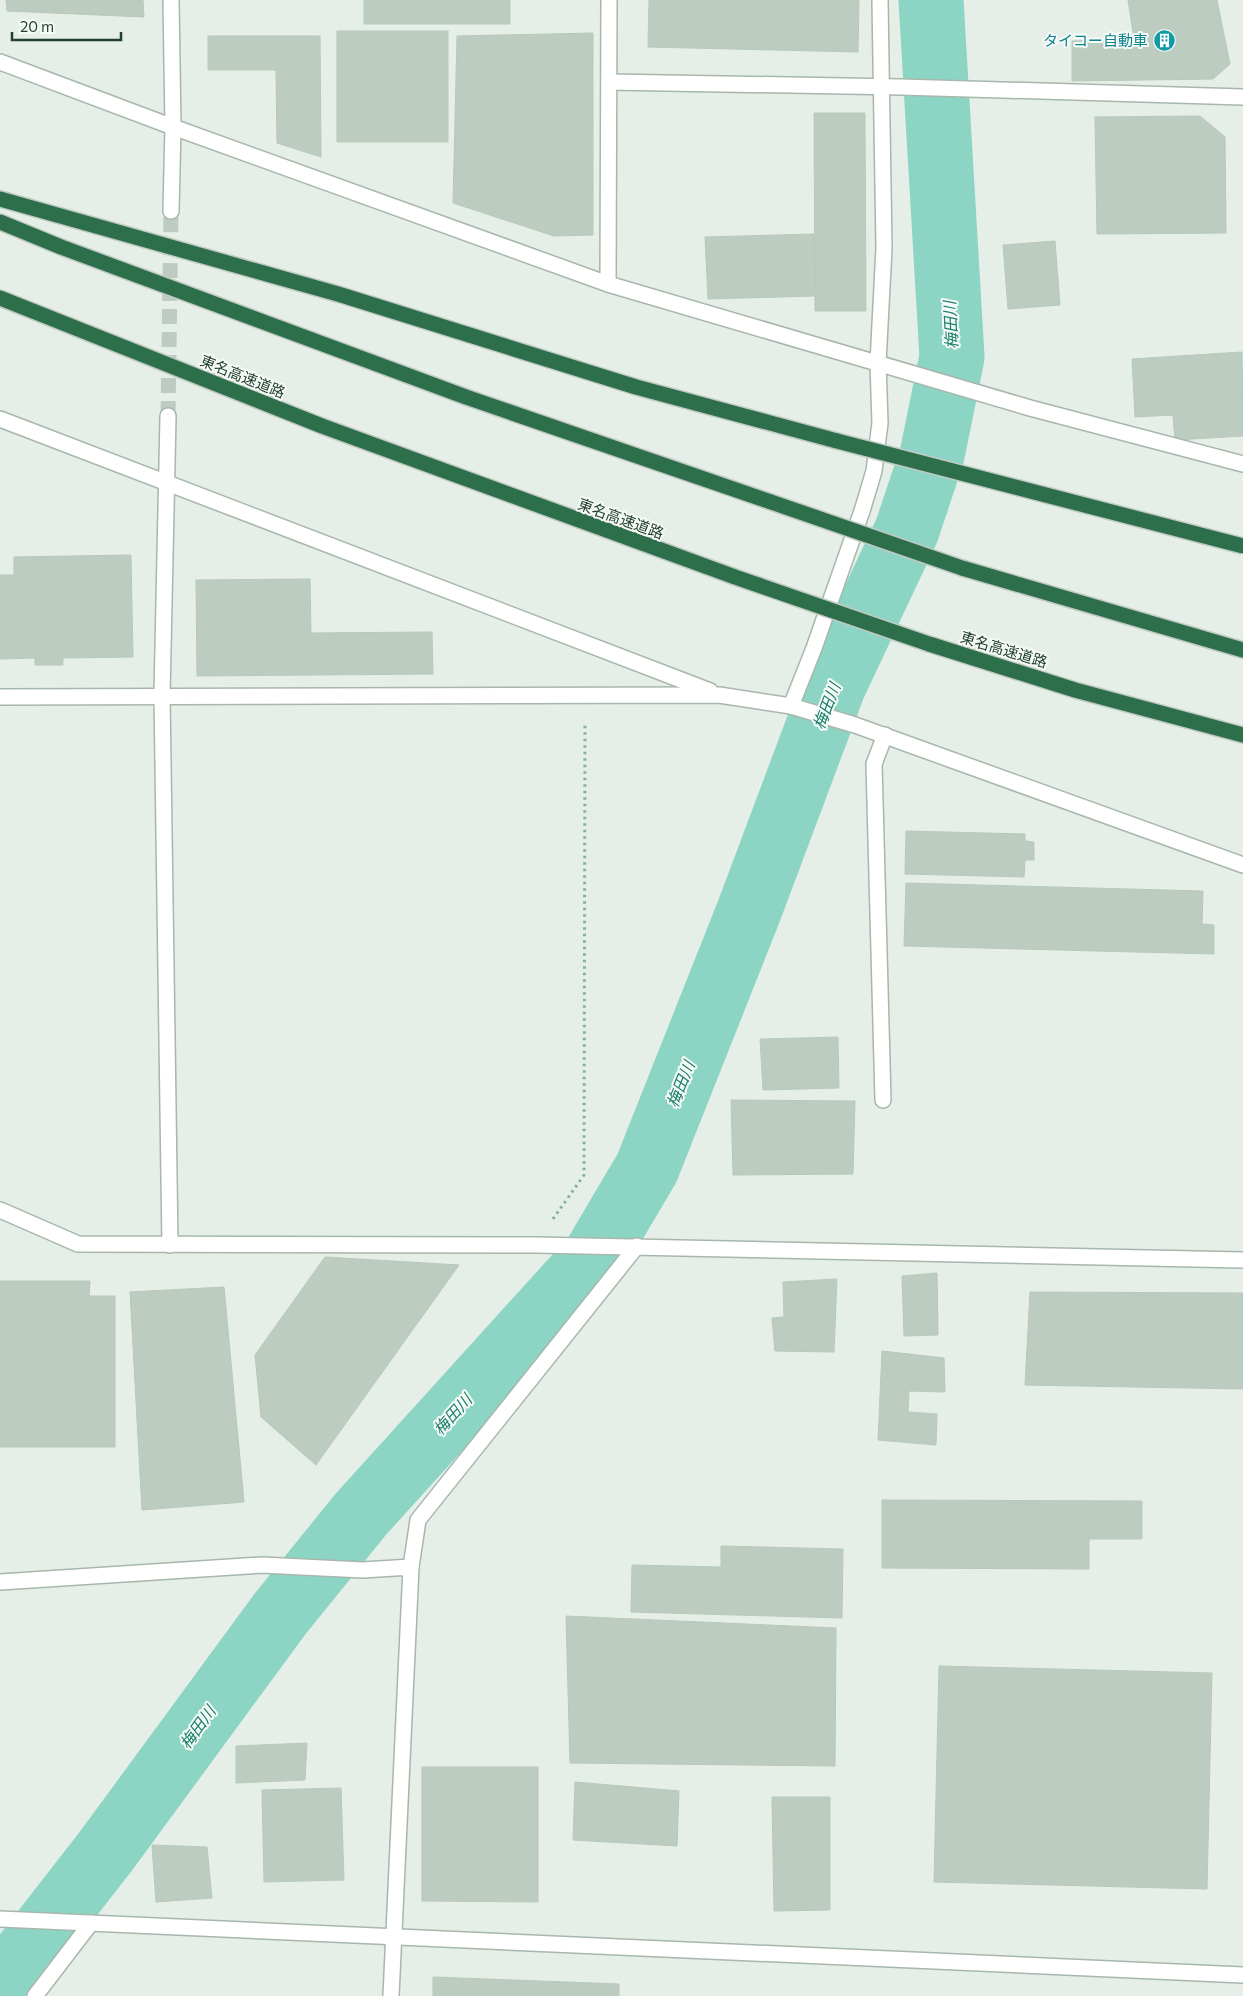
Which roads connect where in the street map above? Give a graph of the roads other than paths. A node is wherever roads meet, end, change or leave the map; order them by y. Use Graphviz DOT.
graph roads {
  1 [pos="171,0"];
  2 [pos="609,0"];
  3 [pos="880,0"];
  4 [pos="0,62"];
  5 [pos="609,82"];
  6 [pos="880,88"];
  7 [pos="1243,97"];
  8 [pos="173,127"];
  9 [pos="0,199"];
  10 [pos="171,211"];
  11 [pos="0,222"];
  12 [pos="608,284"];
  13 [pos="0,298"];
  14 [pos="878,363"];
  15 [pos="168,416"];
  16 [pos="0,418"];
  17 [pos="1243,464"];
  18 [pos="167,481"];
  19 [pos="1243,546"];
  20 [pos="1243,650"];
  21 [pos="719,695"];
  22 [pos="162,696"];
  23 [pos="0,697"];
  24 [pos="791,706"];
  25 [pos="884,735"];
  26 [pos="1243,735"];
  27 [pos="1243,865"];
  28 [pos="883,1100"];
  29 [pos="0,1210"];
  30 [pos="170,1245"];
  31 [pos="637,1246"];
  32 [pos="1243,1260"];
  33 [pos="411,1568"];
  34 [pos="0,1582"];
  35 [pos="0,1919"];
  36 [pos="91,1923"];
  37 [pos="393,1937"];
  38 [pos="1243,1974"];
  39 [pos="35,1996"];
  40 [pos="391,1996"];
  1 -- 8 [label="street"];
  2 -- 5 [label="street"];
  3 -- 6 [label="street"];
  4 -- 8 [label="street"];
  5 -- 6 [label="street"];
  5 -- 12 [label="street"];
  6 -- 7 [label="street"];
  6 -- 14 [label="street"];
  8 -- 10 [label="street"];
  8 -- 12 [label="street"];
  9 -- 19 [label="highway, bridge"];
  11 -- 20 [label="highway, bridge"];
  12 -- 14 [label="street"];
  13 -- 26 [label="highway, 東名高速道路, bridge"];
  14 -- 17 [label="street"];
  14 -- 24 [label="street"];
  15 -- 18 [label="street"];
  16 -- 18 [label="street"];
  18 -- 21 [label="street"];
  18 -- 22 [label="street"];
  21 -- 22 [label="street"];
  21 -- 24 [label="street"];
  22 -- 23 [label="street"];
  22 -- 30 [label="street"];
  24 -- 25 [label="street"];
  25 -- 27 [label="street"];
  25 -- 28 [label="street"];
  29 -- 30 [label="street"];
  30 -- 31 [label="street"];
  31 -- 32 [label="street"];
  31 -- 33 [label="street"];
  33 -- 34 [label="street"];
  33 -- 37 [label="street"];
  35 -- 36 [label="street"];
  36 -- 37 [label="street"];
  36 -- 39 [label="street"];
  37 -- 38 [label="street"];
  37 -- 40 [label="street"];
}
